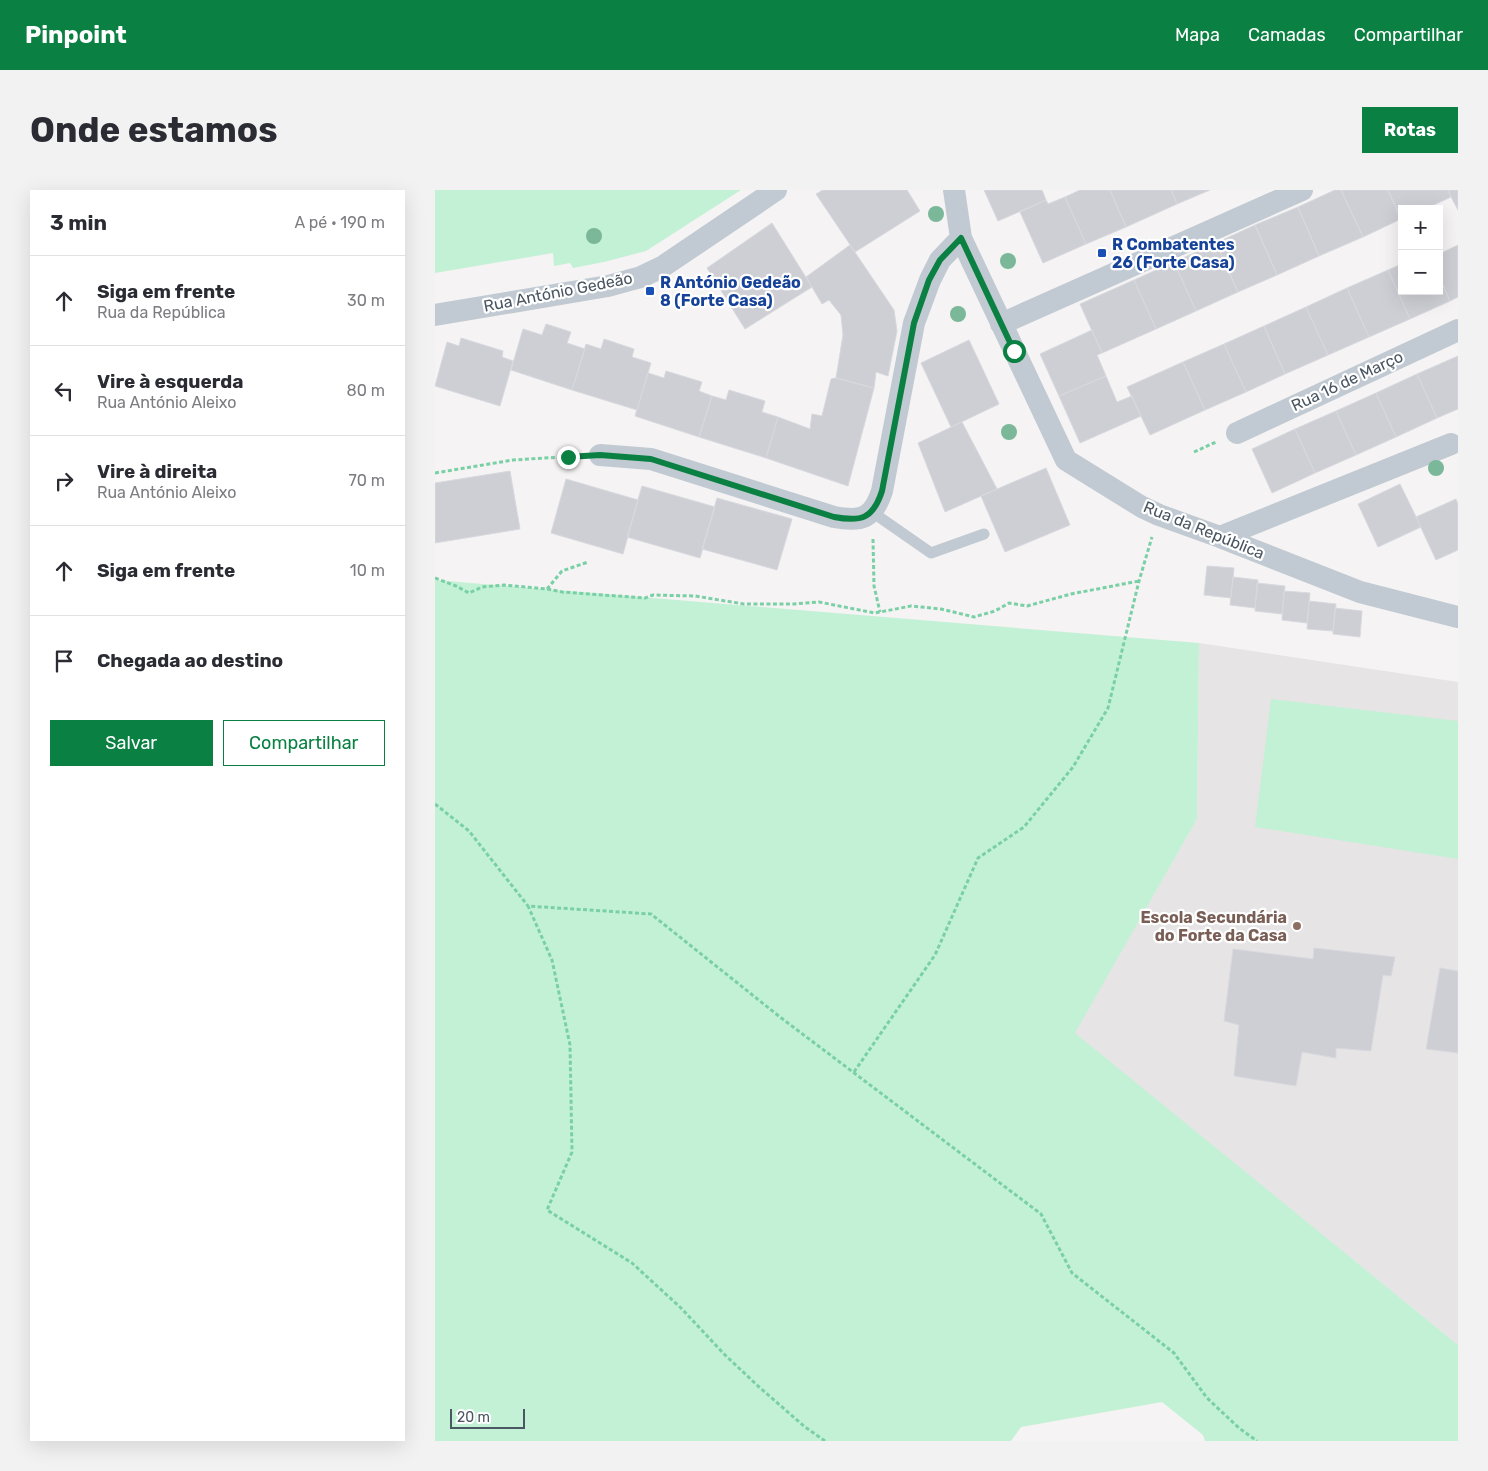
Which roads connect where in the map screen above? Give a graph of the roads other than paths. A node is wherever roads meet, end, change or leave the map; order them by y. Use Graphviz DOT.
graph roads {
  1 [pos="776,190"];
  2 [pos="954,190"];
  3 [pos="1302,190"];
  4 [pos="961,238"];
  5 [pos="435,315"];
  6 [pos="1001,324"];
  7 [pos="1458,330"];
  8 [pos="1237,433"];
  9 [pos="1451,444"];
  10 [pos="600,455"];
  11 [pos="873,512"];
  12 [pos="984,534"];
  13 [pos="1220,537"];
  14 [pos="1458,617"];
  1 -- 5 [label="street, Rua António Gedeão"];
  2 -- 4 [label="street, Rua da República"];
  3 -- 6 [label="street"];
  4 -- 6 [label="street, Rua da República"];
  4 -- 11 [label="street"];
  6 -- 13 [label="street, Rua da República"];
  7 -- 8 [label="street, Rua 16 de Março"];
  9 -- 13 [label="street"];
  10 -- 11 [label="street"];
  11 -- 12 [label="lane"];
  13 -- 14 [label="street, Rua da República"];
}
